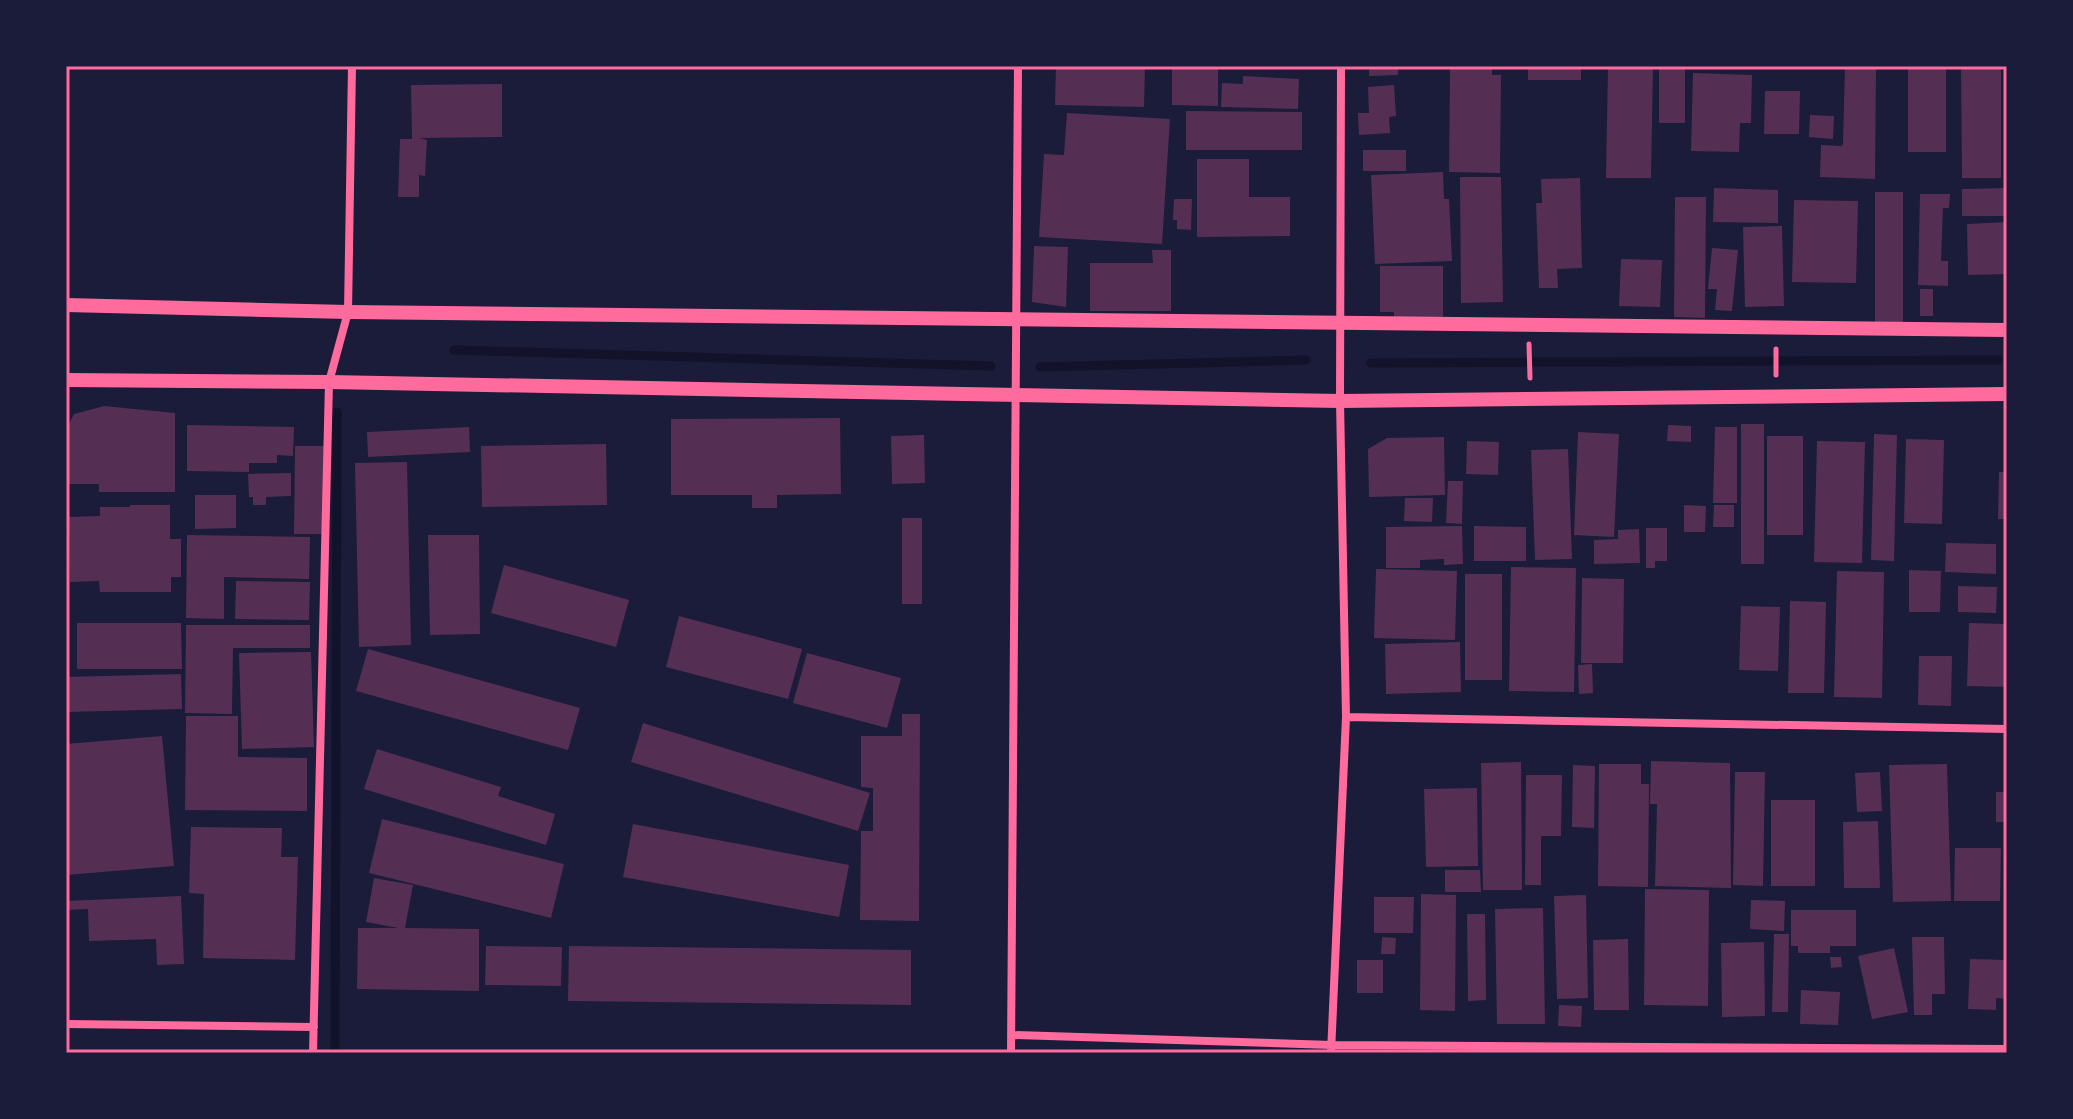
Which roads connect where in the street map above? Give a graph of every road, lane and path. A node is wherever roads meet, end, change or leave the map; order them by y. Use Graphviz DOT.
graph roads {
  1 [pos="352,66"];
  2 [pos="1018,66"];
  3 [pos="1341,66"];
  4 [pos="66,305"];
  5 [pos="348,312"];
  6 [pos="1015,320"];
  7 [pos="1341,322"];
  8 [pos="2007,330"];
  9 [pos="1529,344"];
  10 [pos="1776,347"];
  11 [pos="1530,368"];
  12 [pos="1776,369"];
  13 [pos="66,380"];
  14 [pos="329,382"];
  15 [pos="1016,394"];
  16 [pos="2007,394"];
  17 [pos="1340,401"];
  18 [pos="1346,717"];
  19 [pos="2007,729"];
  20 [pos="66,1024"];
  21 [pos="314,1027"];
  22 [pos="1013,1035"];
  23 [pos="1331,1049"];
  24 [pos="2007,1049"];
  25 [pos="313,1053"];
  26 [pos="1011,1053"];
  1 -- 5 [label="street"];
  2 -- 6 [label="street"];
  3 -- 7 [label="street"];
  4 -- 5 [label="street"];
  5 -- 6 [label="street"];
  5 -- 14 [label="street"];
  6 -- 7 [label="street"];
  6 -- 15 [label="street"];
  7 -- 8 [label="street"];
  7 -- 17 [label="street"];
  9 -- 11 [label="path"];
  10 -- 12 [label="path"];
  13 -- 14 [label="street"];
  14 -- 15 [label="street"];
  14 -- 21 [label="street"];
  15 -- 17 [label="street"];
  15 -- 22 [label="street"];
  16 -- 17 [label="street"];
  17 -- 18 [label="street"];
  18 -- 19 [label="street"];
  18 -- 23 [label="street"];
  20 -- 21 [label="street"];
  21 -- 25 [label="street"];
  22 -- 23 [label="street"];
  22 -- 26 [label="street"];
  23 -- 24 [label="street"];
}
